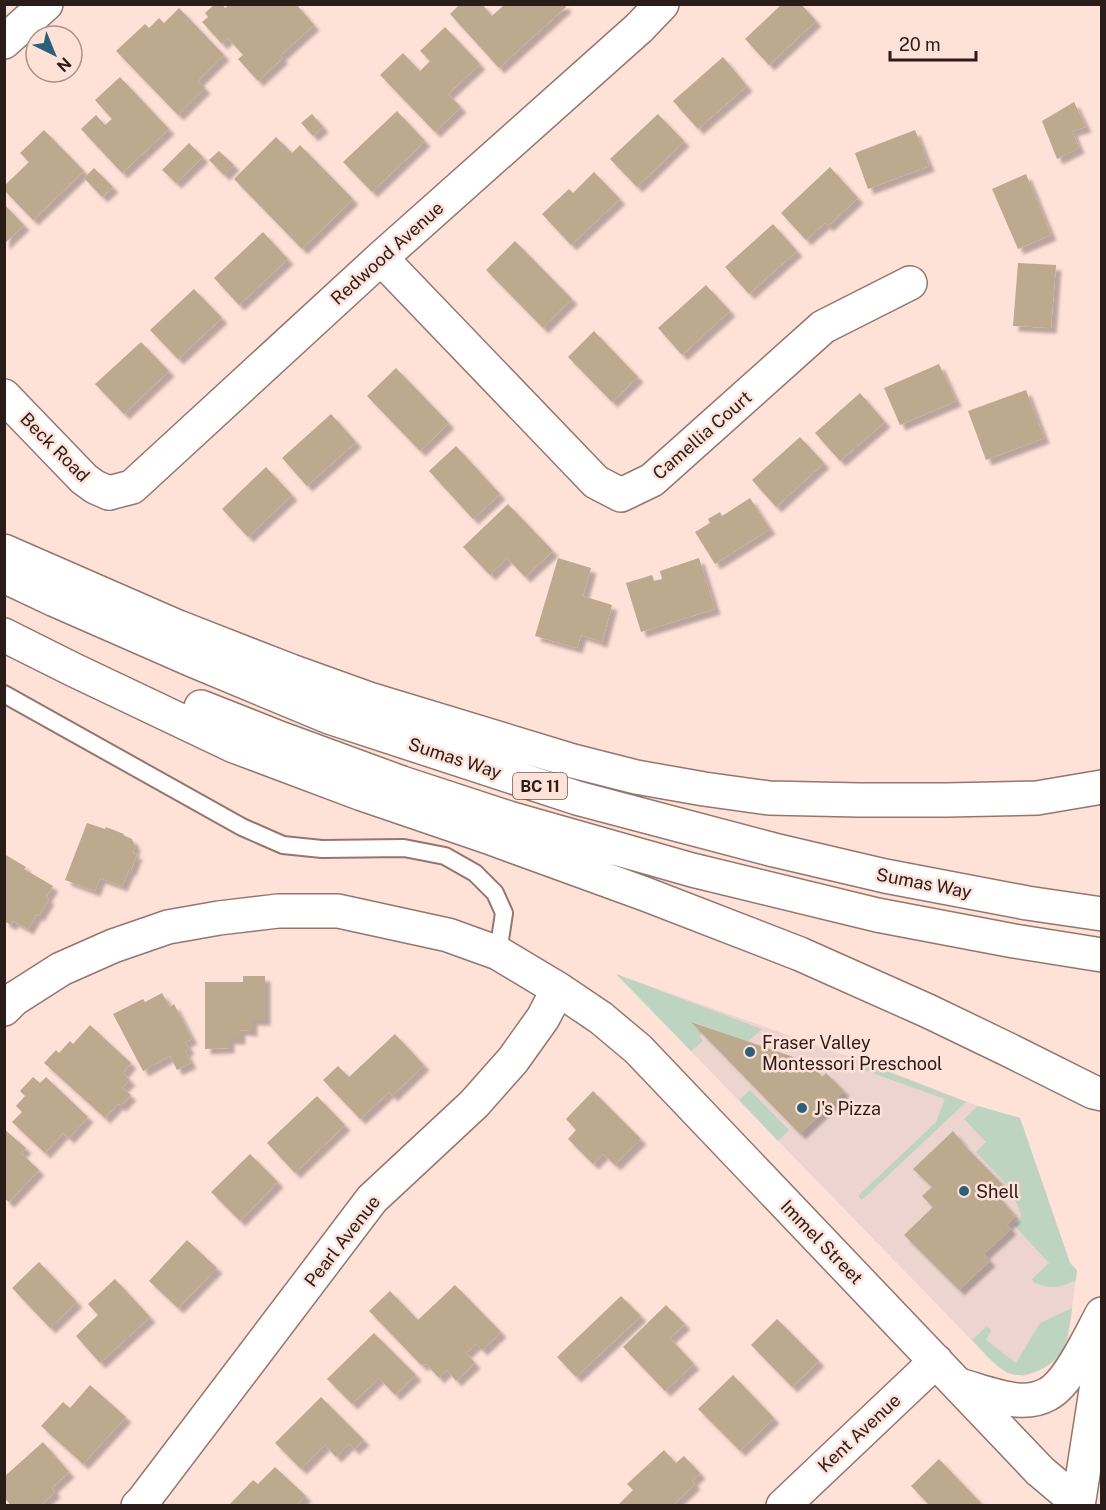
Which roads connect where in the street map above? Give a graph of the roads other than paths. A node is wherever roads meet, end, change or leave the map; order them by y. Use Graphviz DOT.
graph roads {
  1 [pos="662,4"];
  2 [pos="381,258"];
  3 [pos="910,283"];
  4 [pos="4,396"];
  5 [pos="109,493"];
  6 [pos="4,551"];
  7 [pos="4,576"];
  8 [pos="4,620"];
  9 [pos="4,635"];
  10 [pos="4,694"];
  11 [pos="1101,787"];
  12 [pos="1101,914"];
  13 [pos="498,953"];
  14 [pos="1101,955"];
  15 [pos="558,989"];
  16 [pos="8,1000"];
  17 [pos="1101,1094"];
  18 [pos="1101,1314"];
  19 [pos="1101,1352"];
  20 [pos="936,1361"];
  21 [pos="959,1385"];
  22 [pos="1079,1505"];
  23 [pos="138,1506"];
  24 [pos="783,1506"];
  1 -- 2 [label="main road, Redwood Avenue"];
  2 -- 3 [label="main road, Camellia Court"];
  2 -- 5 [label="main road, Redwood Avenue"];
  4 -- 5 [label="main road, Beck Road"];
  6 -- 11 [label="main road"];
  7 -- 12 [label="main road, Sumas Way / BC 11"];
  8 -- 14 [label="main road, BC 11"];
  9 -- 17 [label="main road"];
  10 -- 13 [label="lane"];
  13 -- 15 [label="main road, Immel Street"];
  13 -- 16 [label="main road, Immel Street"];
  15 -- 20 [label="main road, Immel Street"];
  15 -- 23 [label="main road, Pearl Avenue"];
  18 -- 21 [label="main road"];
  19 -- 22 [label="main road"];
  20 -- 21 [label="main road, Immel Street"];
  20 -- 24 [label="main road, Kent Avenue"];
  21 -- 22 [label="main road, Immel Street"];
}
